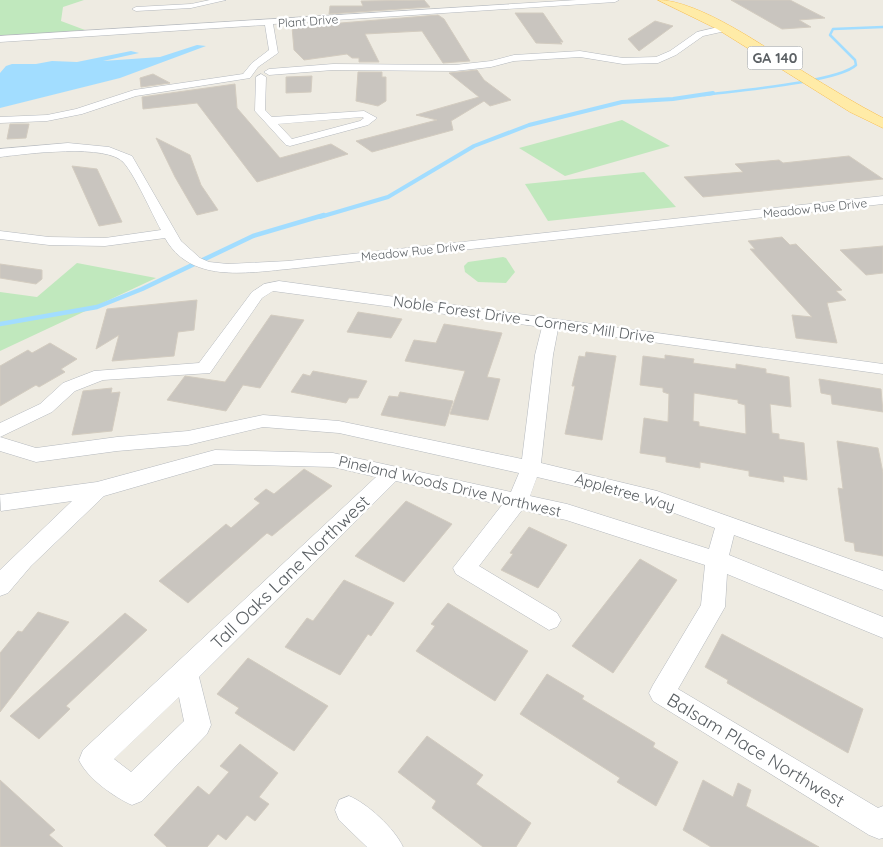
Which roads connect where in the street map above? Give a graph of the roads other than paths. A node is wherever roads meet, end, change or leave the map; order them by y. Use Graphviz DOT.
graph roads {
  1 [pos="222,0"];
  2 [pos="545,0"];
  3 [pos="568,0"];
  4 [pos="615,0"];
  5 [pos="663,0"];
  6 [pos="136,9"];
  7 [pos="269,23"];
  8 [pos="727,28"];
  9 [pos="241,34"];
  10 [pos="258,34"];
  11 [pos="270,37"];
  12 [pos="0,40"];
  13 [pos="0,45"];
  14 [pos="255,65"];
  15 [pos="265,75"];
  16 [pos="236,78"];
  17 [pos="0,120"];
  18 [pos="268,121"];
  19 [pos="883,124"];
  20 [pos="0,153"];
  21 [pos="883,200"];
  22 [pos="170,233"];
  23 [pos="0,234"];
  24 [pos="551,323"];
  25 [pos="883,369"];
  26 [pos="0,431"];
  27 [pos="0,444"];
  28 [pos="531,468"];
  29 [pos="393,472"];
  30 [pos="97,490"];
  31 [pos="518,500"];
  32 [pos="1,503"];
  33 [pos="726,525"];
  34 [pos="717,560"];
  35 [pos="883,581"];
  36 [pos="0,586"];
  37 [pos="549,620"];
  38 [pos="883,628"];
  39 [pos="186,673"];
  40 [pos="349,810"];
  41 [pos="881,822"];
  42 [pos="388,847"];
  1 -- 6 [label="street"];
  2 -- 3 [label="street"];
  4 -- 7 [label="street, Plant Drive"];
  5 -- 8 [label="main road, GA 140"];
  7 -- 11 [label="street"];
  7 -- 12 [label="street, Plant Drive"];
  8 -- 15 [label="street"];
  8 -- 19 [label="main road, GA 140"];
  9 -- 13 [label="street"];
  10 -- 11 [label="street"];
  11 -- 14 [label="street"];
  14 -- 15 [label="street"];
  14 -- 16 [label="street"];
  15 -- 16 [label="street"];
  15 -- 18 [label="street"];
  16 -- 17 [label="street"];
  18 -- 18 [label="street"];
  20 -- 22 [label="street, Meadow Rue Drive"];
  21 -- 22 [label="street, Meadow Rue Drive"];
  22 -- 23 [label="street"];
  24 -- 25 [label="street, Noble Forest Drive - Corners Mill Drive"];
  24 -- 26 [label="street, Noble Forest Drive - Corners Mill Drive"];
  24 -- 28 [label="street"];
  27 -- 28 [label="street, Appletree Way"];
  28 -- 31 [label="street"];
  28 -- 33 [label="street, Appletree Way"];
  29 -- 30 [label="street, Pineland Woods Drive Northwest"];
  29 -- 31 [label="street, Pineland Woods Drive Northwest"];
  29 -- 39 [label="street, Tall Oaks Lane Northwest"];
  30 -- 32 [label="street, Pineland Woods Drive Northwest"];
  30 -- 36 [label="street"];
  31 -- 34 [label="street, Pineland Woods Drive Northwest"];
  31 -- 37 [label="street"];
  33 -- 34 [label="street, Balsam Place Northwest"];
  33 -- 35 [label="street, Appletree Way"];
  34 -- 38 [label="street, Pineland Woods Drive Northwest"];
  34 -- 41 [label="street, Balsam Place Northwest"];
  39 -- 39 [label="street, Tall Oaks Lane Northwest"];
  40 -- 42 [label="street"];
}
